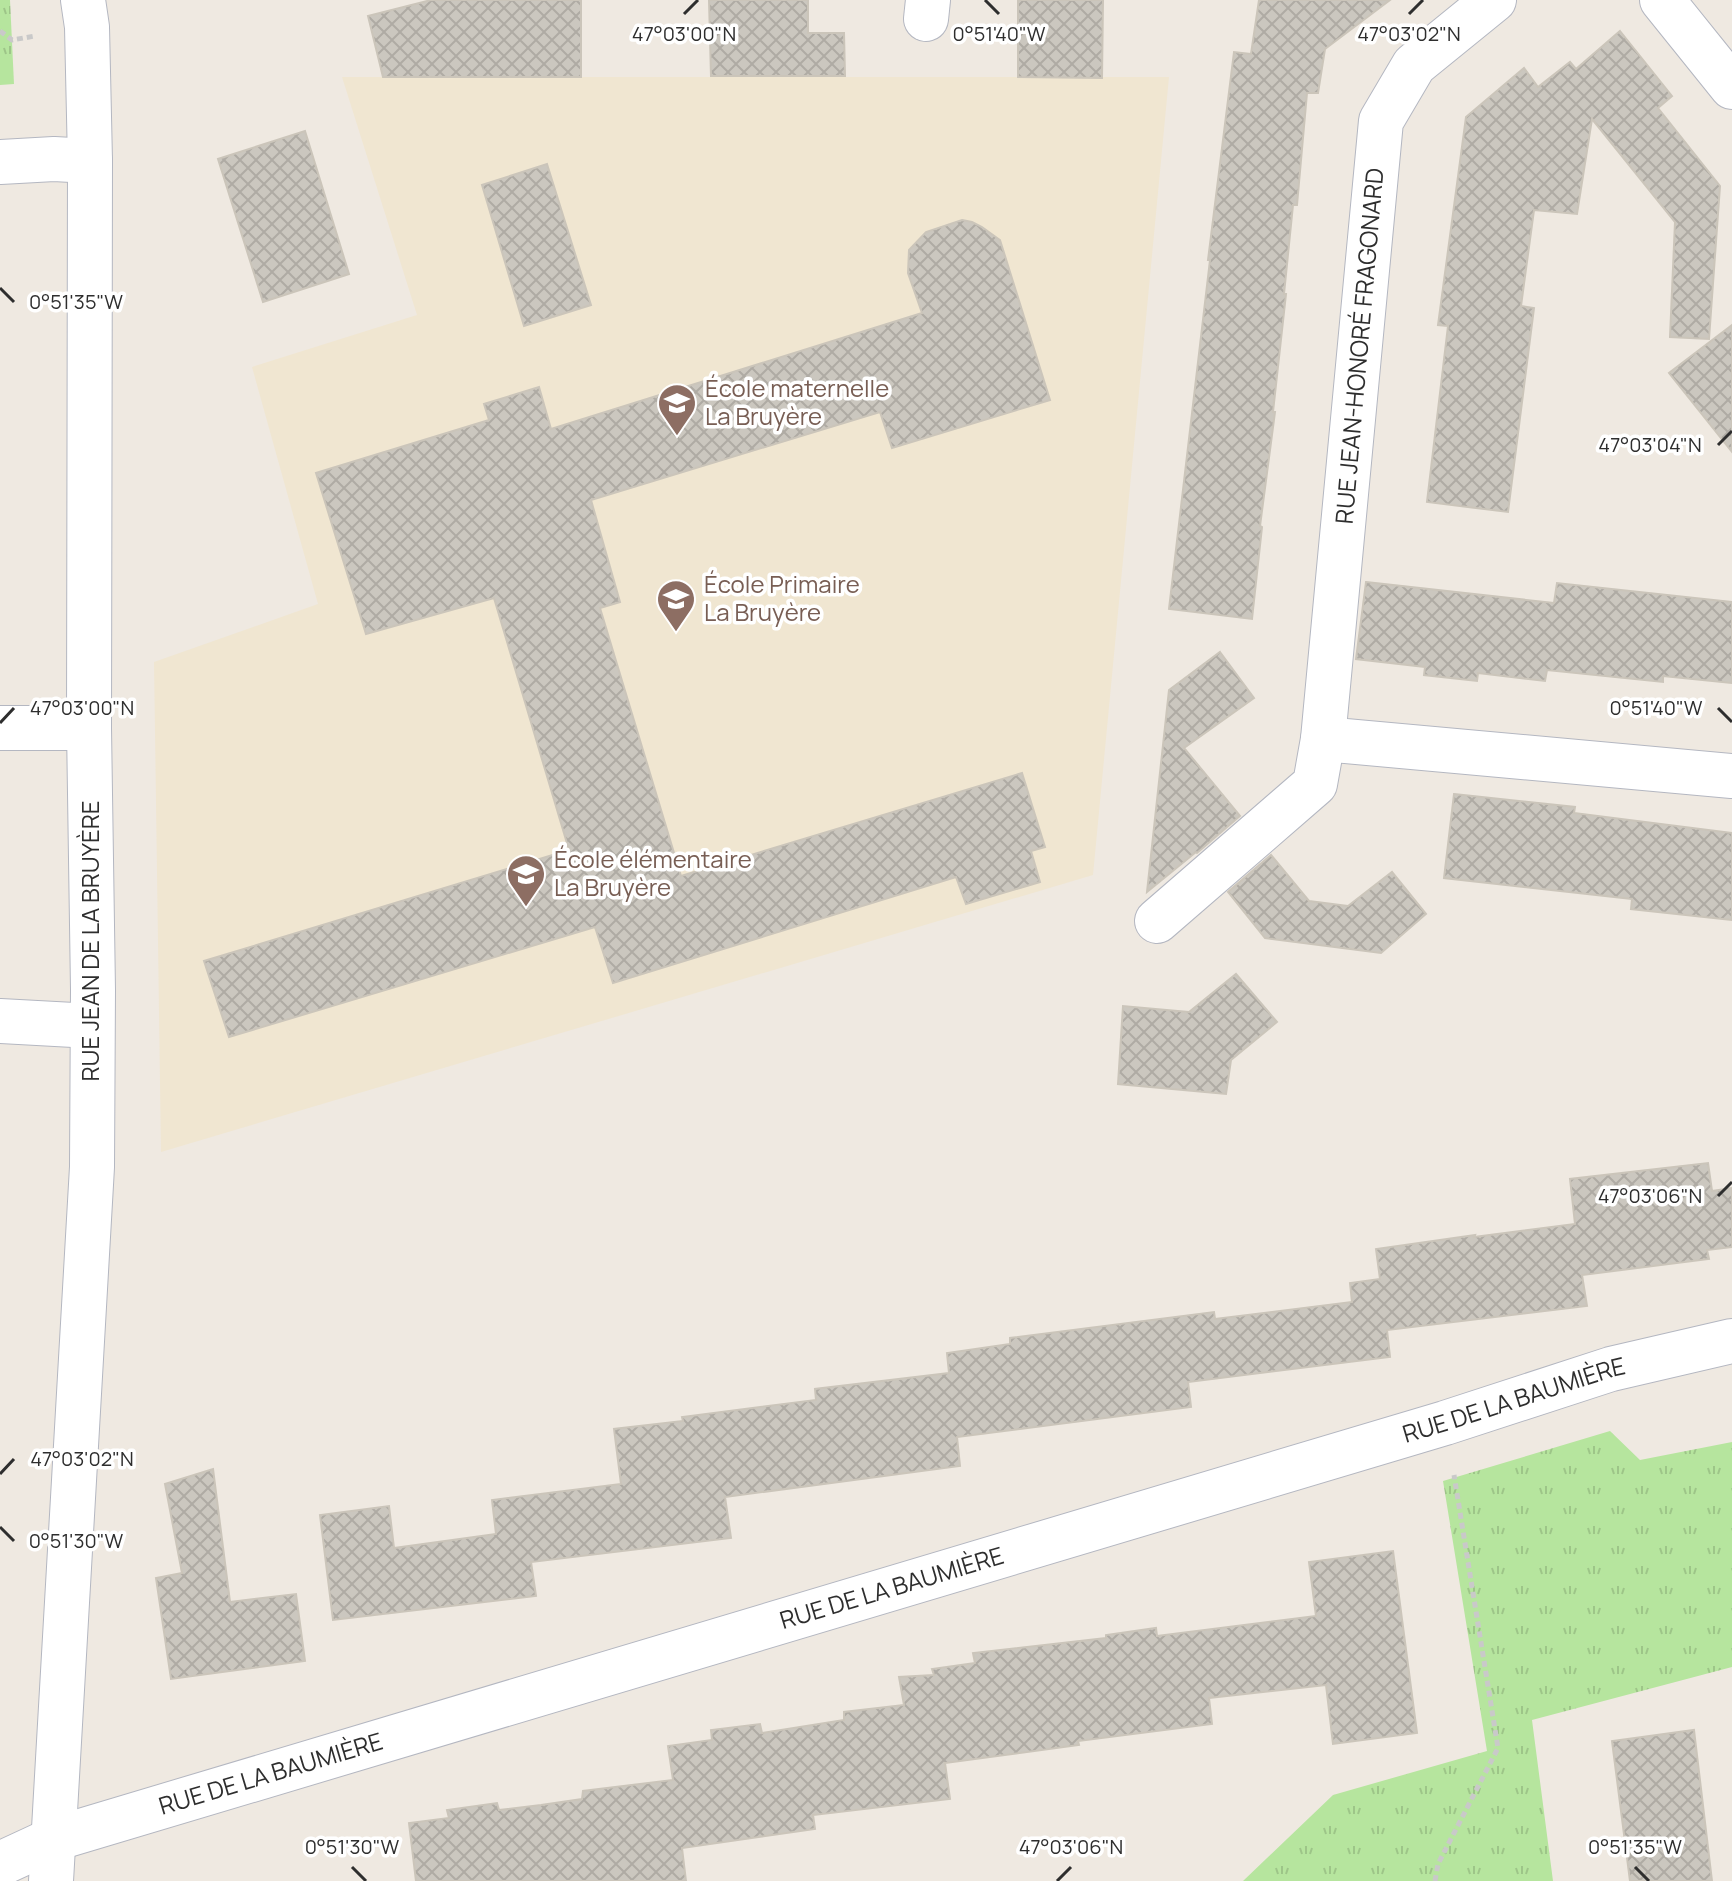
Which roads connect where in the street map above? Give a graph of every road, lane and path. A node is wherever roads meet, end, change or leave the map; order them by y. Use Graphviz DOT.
graph roads {
  1 [pos="83,0"];
  2 [pos="1494,0"];
  3 [pos="1662,0"];
  4 [pos="1732,87"];
  5 [pos="90,161"];
  6 [pos="0,162"];
  7 [pos="0,728"];
  8 [pos="89,728"];
  9 [pos="1323,739"];
  10 [pos="1732,776"];
  11 [pos="1157,921"];
  12 [pos="0,1021"];
  13 [pos="92,1026"];
  14 [pos="1732,1341"];
  15 [pos="1445,1423"];
  16 [pos="52,1860"];
  17 [pos="0,1864"];
  18 [pos="1435,1881"];
  1 -- 5 [label="street, RUE JEAN DE LA BRUYÈRE"];
  2 -- 9 [label="street, RUE JEAN-HONORÉ FRAGONARD"];
  3 -- 4 [label="street"];
  5 -- 6 [label="street"];
  5 -- 8 [label="street, RUE JEAN DE LA BRUYÈRE"];
  7 -- 8 [label="street"];
  8 -- 13 [label="street, RUE JEAN DE LA BRUYÈRE"];
  9 -- 10 [label="street"];
  9 -- 11 [label="street, RUE JEAN-HONORÉ FRAGONARD"];
  12 -- 13 [label="street"];
  13 -- 16 [label="street, RUE JEAN DE LA BRUYÈRE"];
  14 -- 15 [label="street, RUE DE LA BAUMIÈRE"];
  15 -- 16 [label="street, RUE DE LA BAUMIÈRE"];
  15 -- 18 [label="path"];
  16 -- 17 [label="street, RUE DE LA BAUMIÈRE"];
}
